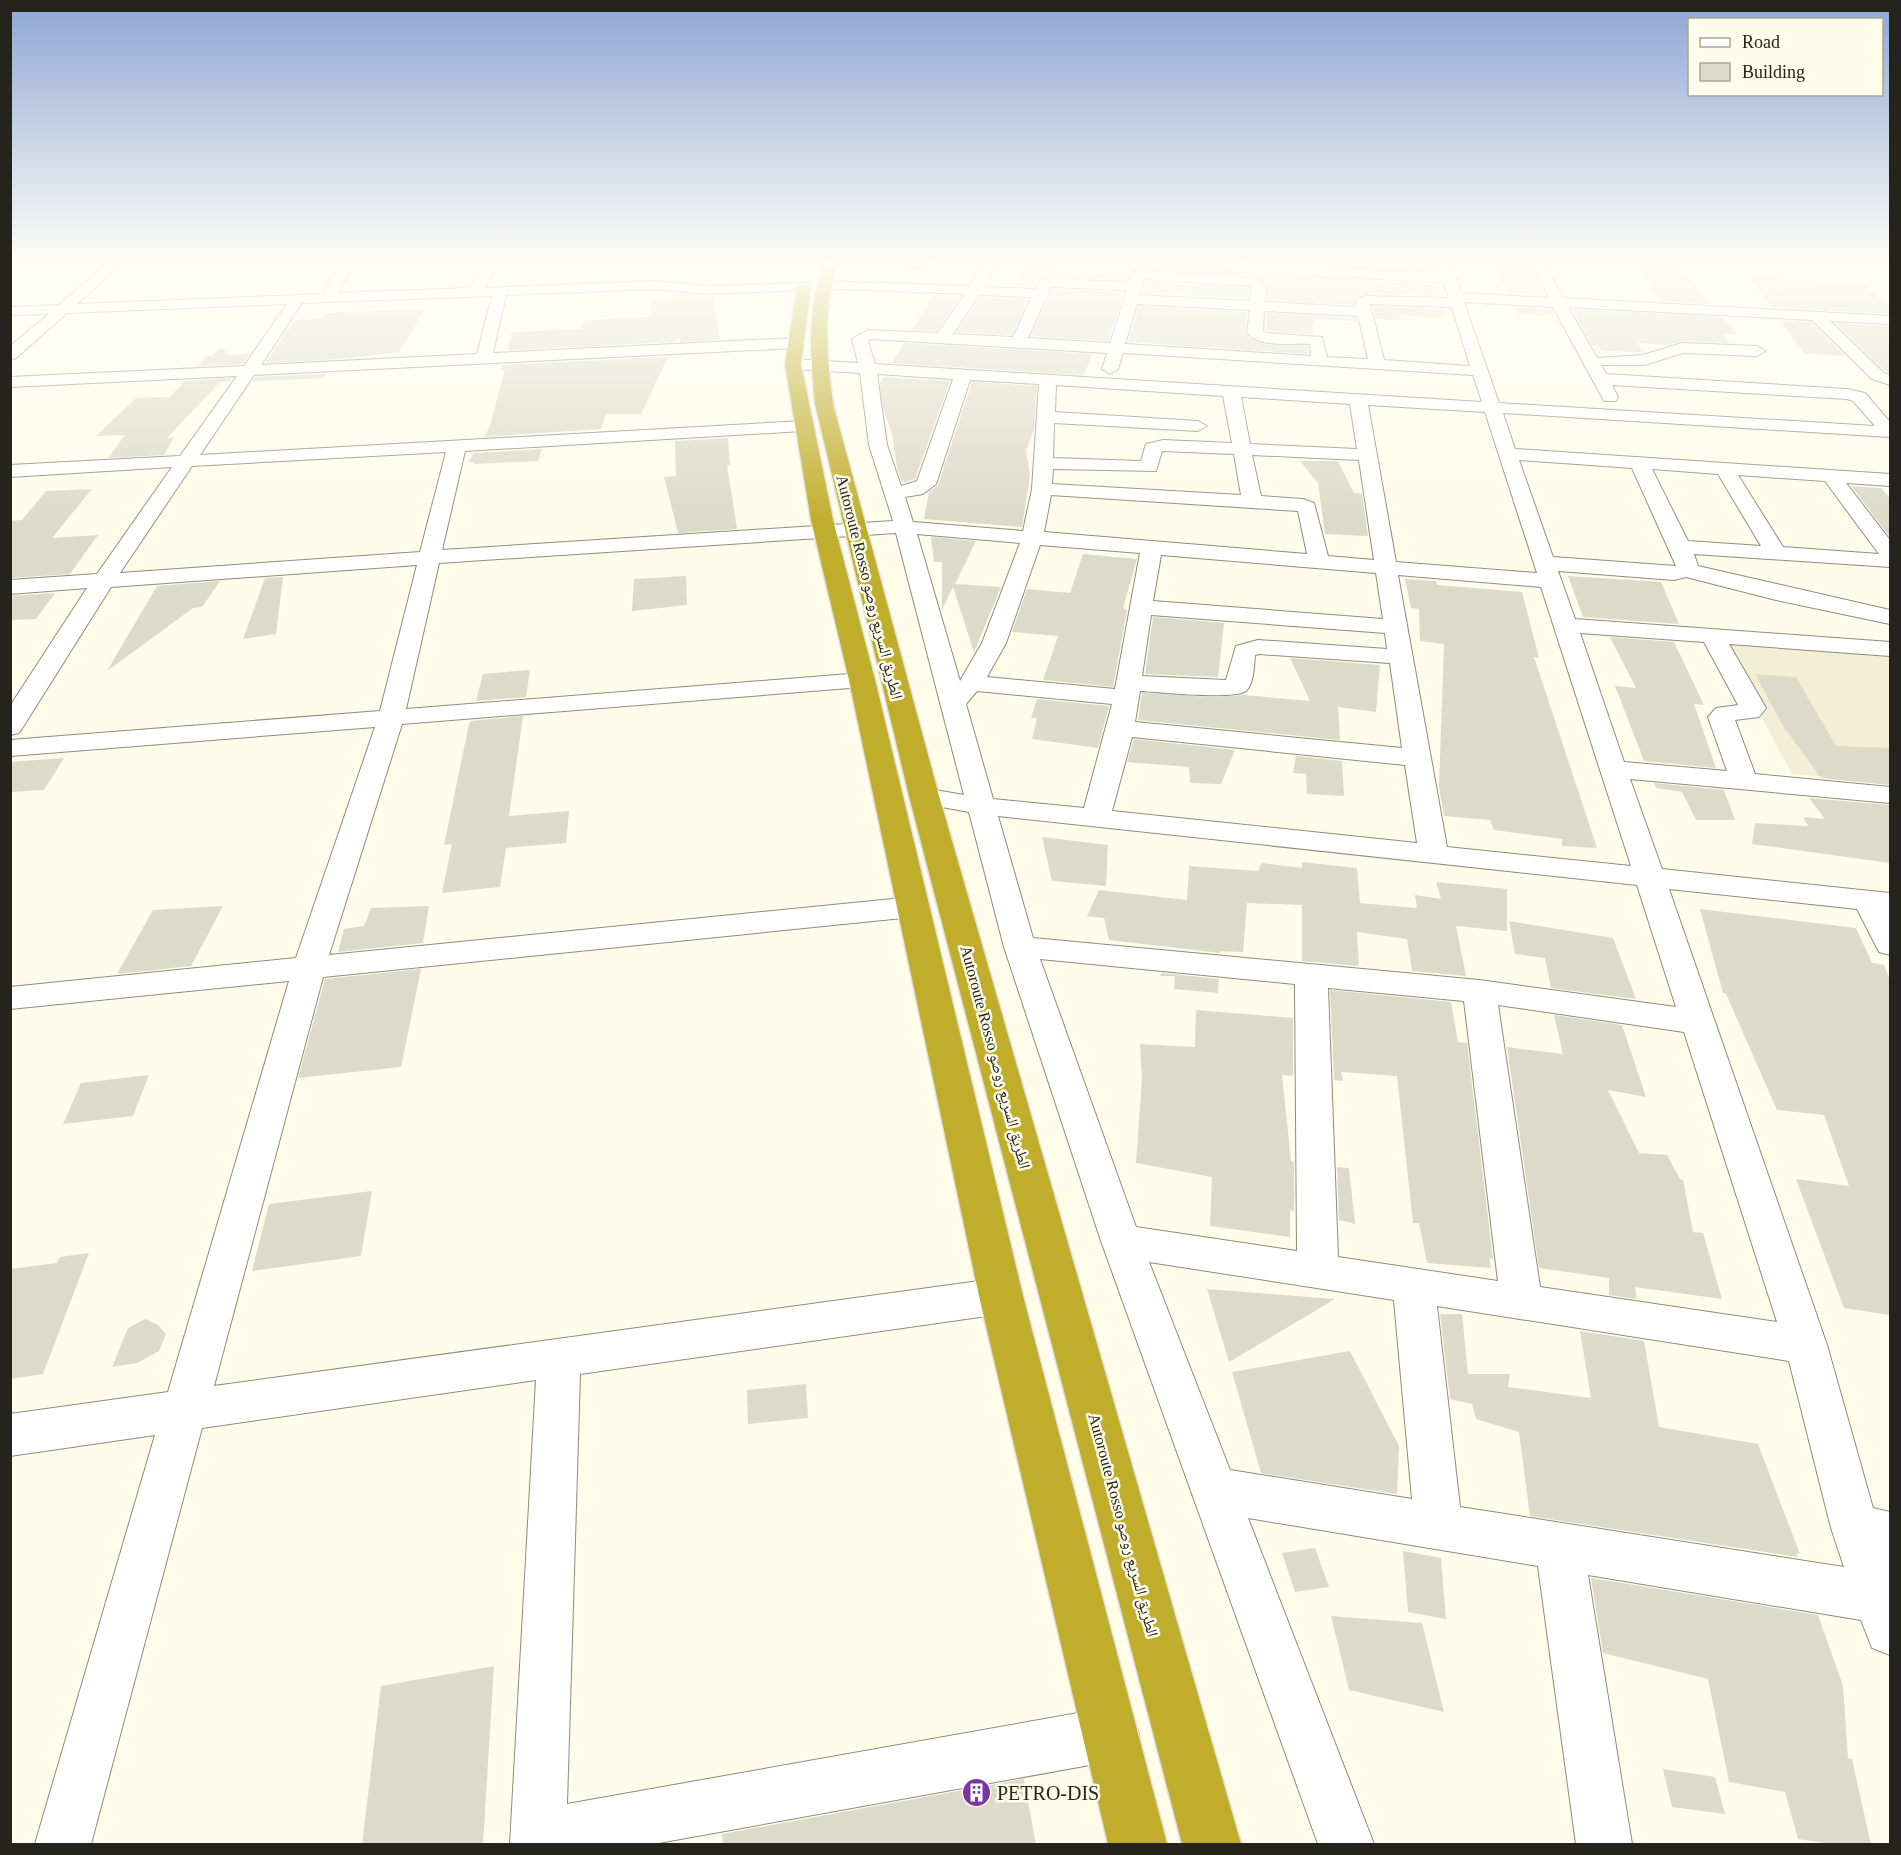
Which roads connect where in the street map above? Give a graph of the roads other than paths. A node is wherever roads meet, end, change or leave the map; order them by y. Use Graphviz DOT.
graph roads {
  1 [pos="265,350"];
  2 [pos="486,350"];
  3 [pos="805,350"];
  4 [pos="862,350"];
  5 [pos="1109,350"];
  6 [pos="1116,350"];
  7 [pos="1204,350"];
  8 [pos="1318,350"];
  9 [pos="1373,350"];
  10 [pos="1473,350"];
  11 [pos="1584,350"];
  12 [pos="1677,350"];
  13 [pos="1721,350"];
  14 [pos="1851,350"];
  15 [pos="1757,351"];
  16 [pos="1203,355"];
  17 [pos="484,357"];
  18 [pos="803,358"];
  19 [pos="1590,361"];
  20 [pos="1320,362"];
  21 [pos="1377,365"];
  22 [pos="252,369"];
  23 [pos="868,369"];
  24 [pos="1480,371"];
  25 [pos="963,375"];
  26 [pos="1600,379"];
  27 [pos="1048,380"];
  28 [pos="1890,380"];
  29 [pos="10,382"];
  30 [pos="1106,384"];
  31 [pos="1790,390"];
  32 [pos="1231,391"];
  33 [pos="1358,399"];
  34 [pos="1492,407"];
  35 [pos="1620,415"];
  36 [pos="1046,417"];
  37 [pos="803,426"];
  38 [pos="1238,428"];
  39 [pos="1890,432"];
  40 [pos="457,445"];
  41 [pos="1242,448"];
  42 [pos="1508,454"];
  43 [pos="1367,455"];
  44 [pos="188,460"];
  45 [pos="1043,463"];
  46 [pos="1638,463"];
  47 [pos="1724,468"];
  48 [pos="10,471"];
  49 [pos="1830,476"];
  50 [pos="1890,480"];
  51 [pos="1042,489"];
  52 [pos="894,493"];
  53 [pos="1252,502"];
  54 [pos="905,527"];
  55 [pos="839,529"];
  56 [pos="1032,538"];
  57 [pos="1680,547"];
  58 [pos="1151,548"];
  59 [pos="1776,554"];
  60 [pos="1890,554"];
  61 [pos="431,559"];
  62 [pos="1890,561"];
  63 [pos="1319,562"];
  64 [pos="1385,567"];
  65 [pos="1686,570"];
  66 [pos="1547,572"];
  67 [pos="103,580"];
  68 [pos="10,587"];
  69 [pos="1141,607"];
  70 [pos="1890,617"];
  71 [pos="1565,625"];
  72 [pos="1395,627"];
  73 [pos="1712,635"];
  74 [pos="1890,649"];
  75 [pos="1400,657"];
  76 [pos="862,680"];
  77 [pos="1127,690"];
  78 [pos="962,693"];
  79 [pos="391,717"];
  80 [pos="10,727"];
  81 [pos="1121,728"];
  82 [pos="10,748"];
  83 [pos="1417,758"];
  84 [pos="1613,769"];
  85 [pos="1744,782"];
  86 [pos="1890,795"];
  87 [pos="924,796"];
  88 [pos="982,806"];
  89 [pos="1096,817"];
  90 [pos="1433,853"];
  91 [pos="1650,877"];
  92 [pos="1879,902"];
  93 [pos="912,907"];
  94 [pos="1890,945"];
  95 [pos="1020,947"];
  96 [pos="309,968"];
  97 [pos="1311,973"];
  98 [pos="1479,991"];
  99 [pos="10,998"];
  100 [pos="1698,1022"];
  101 [pos="1121,1241"];
  102 [pos="1318,1273"];
  103 [pos="1414,1287"];
  104 [pos="1001,1296"];
  105 [pos="1522,1303"];
  106 [pos="1806,1345"];
  107 [pos="559,1358"];
  108 [pos="183,1411"];
  109 [pos="10,1436"];
  110 [pos="1212,1490"];
  111 [pos="1439,1528"];
  112 [pos="1873,1531"];
  113 [pos="1559,1545"];
  114 [pos="1885,1614"];
  115 [pos="1112,1734"];
  116 [pos="539,1841"];
  117 [pos="63,1845"];
  118 [pos="1138,1845"];
  119 [pos="1212,1845"];
  120 [pos="1346,1845"];
  121 [pos="1604,1845"];
  1 -- 22 [label="street"];
  2 -- 17 [label="street"];
  3 -- 18 [label="highway, Autoroute Rosso الطريق السريع روصو"];
  4 -- 23 [label="street"];
  5 -- 6 [label="street"];
  6 -- 16 [label="street"];
  6 -- 30 [label="street"];
  7 -- 16 [label="street"];
  8 -- 20 [label="street"];
  9 -- 21 [label="street"];
  10 -- 24 [label="street"];
  11 -- 19 [label="street"];
  12 -- 19 [label="street"];
  13 -- 15 [label="street"];
  14 -- 28 [label="street"];
  15 -- 31 [label="street"];
  16 -- 20 [label="street"];
  17 -- 18 [label="street"];
  17 -- 22 [label="street"];
  18 -- 23 [label="street"];
  18 -- 37 [label="highway, Autoroute Rosso الطريق السريع روصو"];
  18 -- 55 [label="highway, Autoroute Rosso الطريق السريع روصو"];
  19 -- 26 [label="street"];
  20 -- 21 [label="street"];
  21 -- 24 [label="street"];
  22 -- 29 [label="street"];
  22 -- 44 [label="street"];
  23 -- 25 [label="street"];
  23 -- 52 [label="street"];
  24 -- 34 [label="street"];
  25 -- 27 [label="street"];
  25 -- 52 [label="street"];
  26 -- 31 [label="street"];
  26 -- 35 [label="street"];
  27 -- 30 [label="street"];
  27 -- 36 [label="street"];
  30 -- 32 [label="street"];
  31 -- 39 [label="street"];
  32 -- 33 [label="street"];
  32 -- 38 [label="street"];
  33 -- 34 [label="street"];
  33 -- 43 [label="street"];
  34 -- 35 [label="street"];
  34 -- 42 [label="street"];
  35 -- 39 [label="street"];
  36 -- 38 [label="street"];
  36 -- 45 [label="street"];
  37 -- 40 [label="street"];
  37 -- 55 [label="highway, Autoroute Rosso الطريق السريع روصو"];
  38 -- 41 [label="street"];
  40 -- 44 [label="street"];
  40 -- 61 [label="street"];
  41 -- 43 [label="street"];
  41 -- 45 [label="street"];
  41 -- 53 [label="street"];
  42 -- 46 [label="street"];
  42 -- 66 [label="street"];
  43 -- 64 [label="street"];
  44 -- 48 [label="street"];
  44 -- 67 [label="street"];
  45 -- 51 [label="street"];
  46 -- 47 [label="street"];
  46 -- 57 [label="street"];
  47 -- 49 [label="street"];
  47 -- 59 [label="street"];
  49 -- 50 [label="street"];
  49 -- 60 [label="street"];
  51 -- 53 [label="street"];
  51 -- 56 [label="street"];
  52 -- 54 [label="street"];
  53 -- 63 [label="street"];
  54 -- 55 [label="street"];
  54 -- 56 [label="street"];
  54 -- 78 [label="street"];
  55 -- 61 [label="street"];
  55 -- 76 [label="highway, Autoroute Rosso الطريق السريع روصو"];
  55 -- 87 [label="highway, Autoroute Rosso الطريق السريع روصو"];
  56 -- 58 [label="street"];
  56 -- 78 [label="street"];
  57 -- 59 [label="street"];
  57 -- 65 [label="street"];
  58 -- 63 [label="street"];
  58 -- 69 [label="street"];
  59 -- 62 [label="street"];
  61 -- 67 [label="street"];
  61 -- 79 [label="street"];
  63 -- 64 [label="street"];
  64 -- 66 [label="street"];
  64 -- 72 [label="street"];
  65 -- 66 [label="street"];
  65 -- 70 [label="street"];
  66 -- 71 [label="street"];
  67 -- 68 [label="street"];
  67 -- 80 [label="street"];
  69 -- 72 [label="street"];
  69 -- 77 [label="street"];
  71 -- 73 [label="street"];
  71 -- 84 [label="street"];
  72 -- 75 [label="street"];
  73 -- 74 [label="street"];
  73 -- 85 [label="street"];
  75 -- 77 [label="street"];
  75 -- 83 [label="street"];
  76 -- 79 [label="street"];
  76 -- 93 [label="highway, Autoroute Rosso الطريق السريع روصو"];
  77 -- 78 [label="street"];
  77 -- 81 [label="street"];
  78 -- 88 [label="street"];
  79 -- 82 [label="street"];
  79 -- 96 [label="street"];
  81 -- 83 [label="street"];
  81 -- 89 [label="street"];
  83 -- 90 [label="street"];
  84 -- 85 [label="street"];
  84 -- 91 [label="street"];
  85 -- 86 [label="street"];
  87 -- 88 [label="street"];
  87 -- 119 [label="highway, Autoroute Rosso الطريق السريع روصو"];
  88 -- 89 [label="street"];
  88 -- 95 [label="street"];
  89 -- 90 [label="street"];
  90 -- 91 [label="street"];
  91 -- 92 [label="street"];
  91 -- 100 [label="street"];
  92 -- 94 [label="street"];
  93 -- 96 [label="street"];
  93 -- 104 [label="highway, Autoroute Rosso الطريق السريع روصو"];
  95 -- 97 [label="street"];
  95 -- 101 [label="street"];
  96 -- 99 [label="street"];
  96 -- 108 [label="street"];
  97 -- 98 [label="street"];
  97 -- 102 [label="street"];
  98 -- 100 [label="street"];
  98 -- 105 [label="street"];
  100 -- 106 [label="street"];
  101 -- 102 [label="street"];
  101 -- 110 [label="street"];
  102 -- 103 [label="street"];
  103 -- 105 [label="street"];
  103 -- 111 [label="street"];
  104 -- 107 [label="street"];
  104 -- 115 [label="highway, Autoroute Rosso الطريق السريع روصو"];
  105 -- 106 [label="street"];
  106 -- 112 [label="street"];
  107 -- 108 [label="street"];
  107 -- 116 [label="street"];
  108 -- 109 [label="street"];
  108 -- 117 [label="street"];
  110 -- 111 [label="street"];
  110 -- 120 [label="street"];
  111 -- 113 [label="street"];
  112 -- 114 [label="street"];
  113 -- 114 [label="street"];
  113 -- 121 [label="street"];
  115 -- 116 [label="street"];
  115 -- 118 [label="highway, Autoroute Rosso الطريق السريع روصو"];
}
